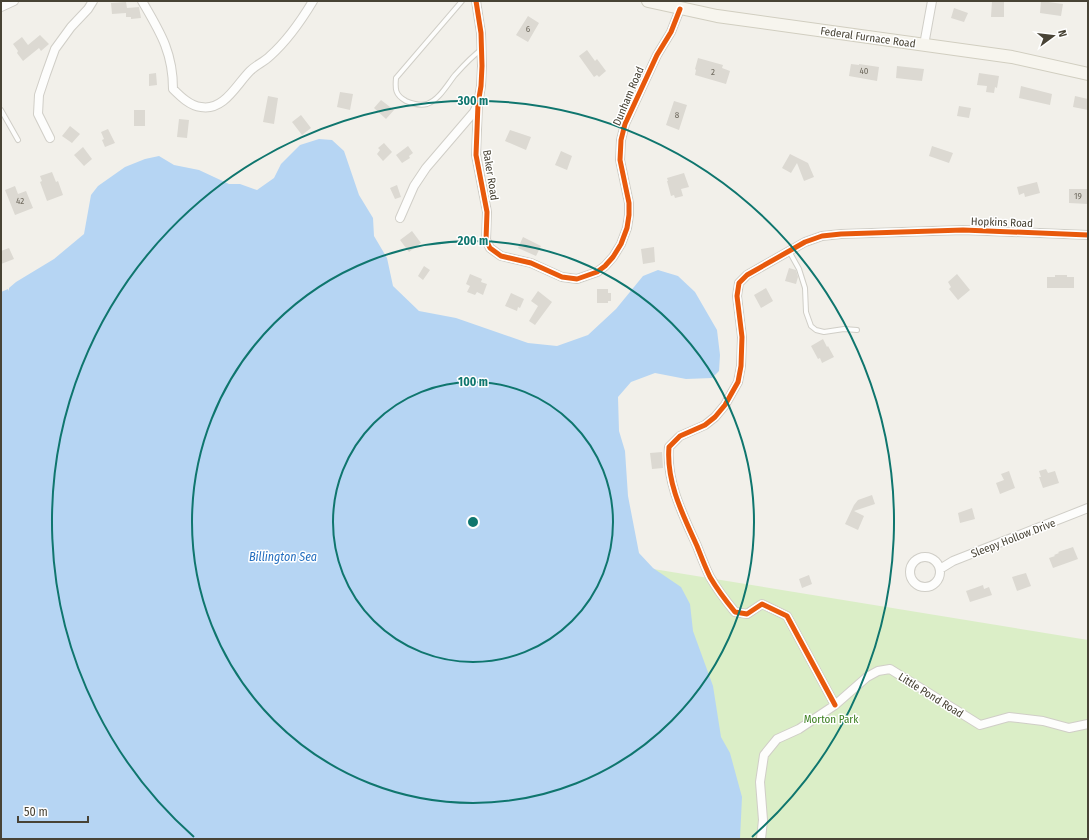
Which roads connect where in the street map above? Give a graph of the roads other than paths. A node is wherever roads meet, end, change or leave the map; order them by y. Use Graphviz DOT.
graph roads {
  1 [pos="14,1"];
  2 [pos="93,1"];
  3 [pos="142,1"];
  4 [pos="313,1"];
  5 [pos="462,1"];
  6 [pos="476,1"];
  7 [pos="648,1"];
  8 [pos="932,1"];
  9 [pos="1,7"];
  10 [pos="680,8"];
  11 [pos="924,45"];
  12 [pos="482,49"];
  13 [pos="1088,74"];
  14 [pos="478,104"];
  15 [pos="1,110"];
  16 [pos="50,138"];
  17 [pos="18,140"];
  18 [pos="400,218"];
  19 [pos="1088,235"];
  20 [pos="788,251"];
  21 [pos="520,260"];
  22 [pos="857,330"];
  23 [pos="1088,508"];
  24 [pos="940,569"];
  25 [pos="835,705"];
  26 [pos="1088,724"];
  27 [pos="761,839"];
  1 -- 9 [label="street"];
  2 -- 16 [label="street"];
  3 -- 4 [label="street"];
  5 -- 12 [label="lane"];
  6 -- 12 [label="street, Baker Road"];
  7 -- 10 [label="main road, Federal Furnace Road"];
  8 -- 11 [label="street"];
  10 -- 11 [label="main road, Federal Furnace Road"];
  10 -- 21 [label="street, Dunham Road"];
  11 -- 13 [label="main road, Federal Furnace Road"];
  12 -- 14 [label="street, Baker Road"];
  14 -- 18 [label="street"];
  14 -- 21 [label="street, Baker Road"];
  15 -- 17 [label="lane"];
  19 -- 20 [label="street, Hopkins Road"];
  20 -- 22 [label="lane"];
  20 -- 25 [label="street, Hopkins Road"];
  23 -- 24 [label="street, Sleepy Hollow Drive"];
  25 -- 26 [label="street, Little Pond Road"];
  25 -- 27 [label="street, Little Pond Road"];
}
